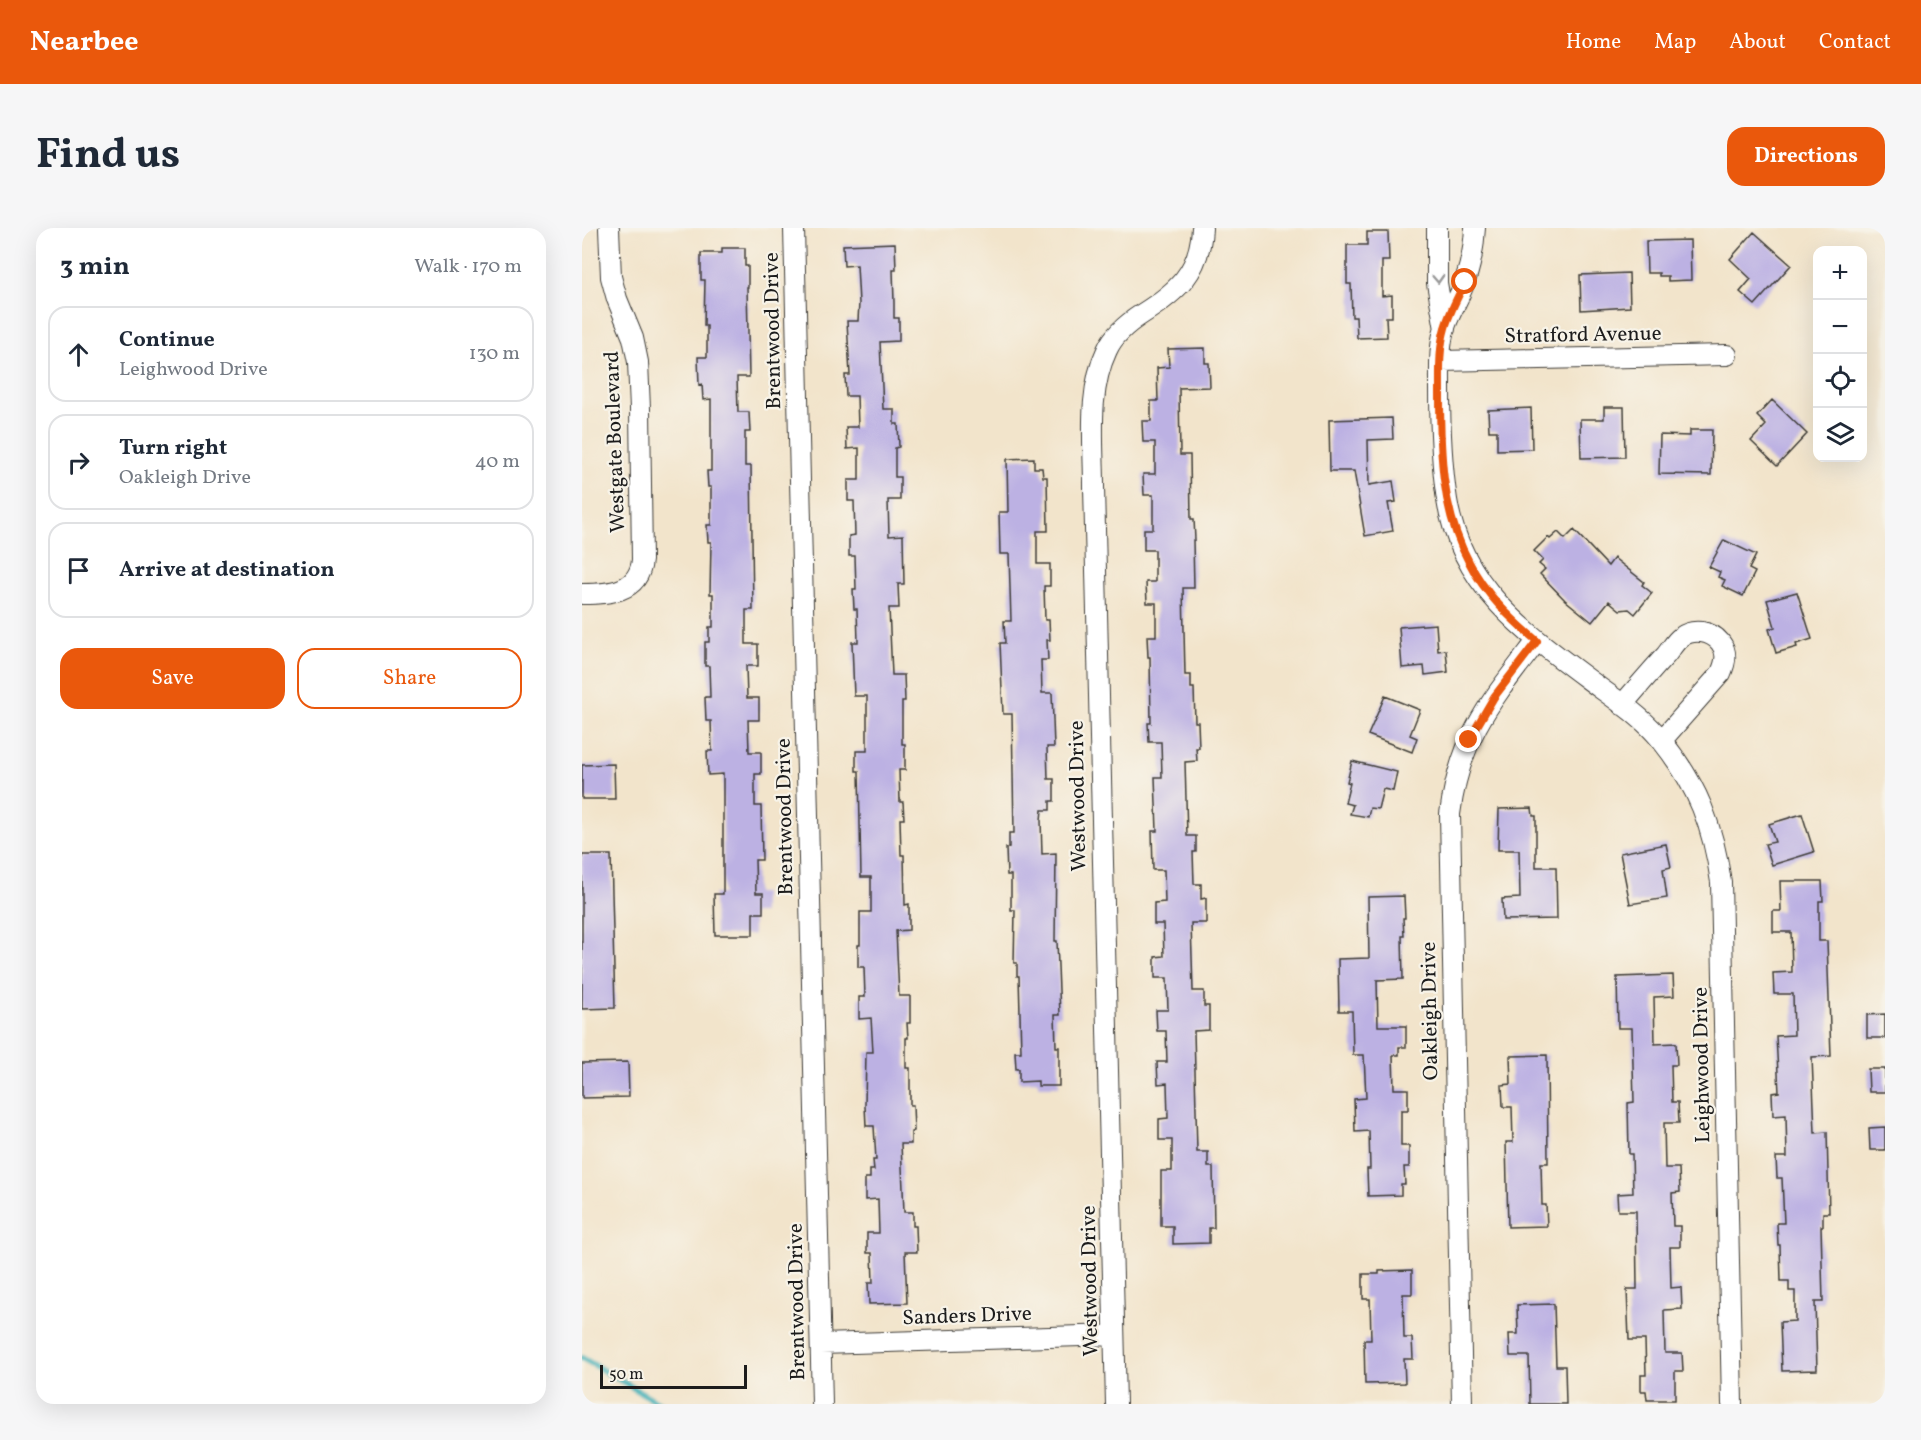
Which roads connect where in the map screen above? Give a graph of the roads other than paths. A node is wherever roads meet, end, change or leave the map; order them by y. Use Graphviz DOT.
graph roads {
  1 [pos="609,228"];
  2 [pos="794,228"];
  3 [pos="1202,228"];
  4 [pos="1437,228"];
  5 [pos="1475,228"];
  6 [pos="1444,329"];
  7 [pos="1726,355"];
  8 [pos="1440,361"];
  9 [pos="582,594"];
  10 [pos="1537,641"];
  11 [pos="1622,705"];
  12 [pos="1662,740"];
  13 [pos="1114,1335"];
  14 [pos="821,1344"];
  15 [pos="822,1404"];
  16 [pos="1116,1404"];
  17 [pos="1462,1404"];
  18 [pos="1732,1404"];
  1 -- 9 [label="street, Westgate Boulevard"];
  2 -- 14 [label="street, Brentwood Drive"];
  3 -- 13 [label="street, Westwood Drive"];
  4 -- 6 [label="street, Leighwood Drive, one-way"];
  5 -- 6 [label="street, Leighwood Drive"];
  6 -- 8 [label="street, Leighwood Drive"];
  7 -- 8 [label="street, Stratford Avenue"];
  8 -- 10 [label="street, Leighwood Drive"];
  10 -- 11 [label="street, Leighwood Drive"];
  10 -- 17 [label="street, Oakleigh Drive"];
  11 -- 12 [label="street, Leighwood Drive"];
  11 -- 12 [label="street"];
  12 -- 18 [label="street, Leighwood Drive"];
  13 -- 14 [label="street, Sanders Drive"];
  13 -- 16 [label="street, Westwood Drive"];
  14 -- 15 [label="street, Brentwood Drive"];
}
